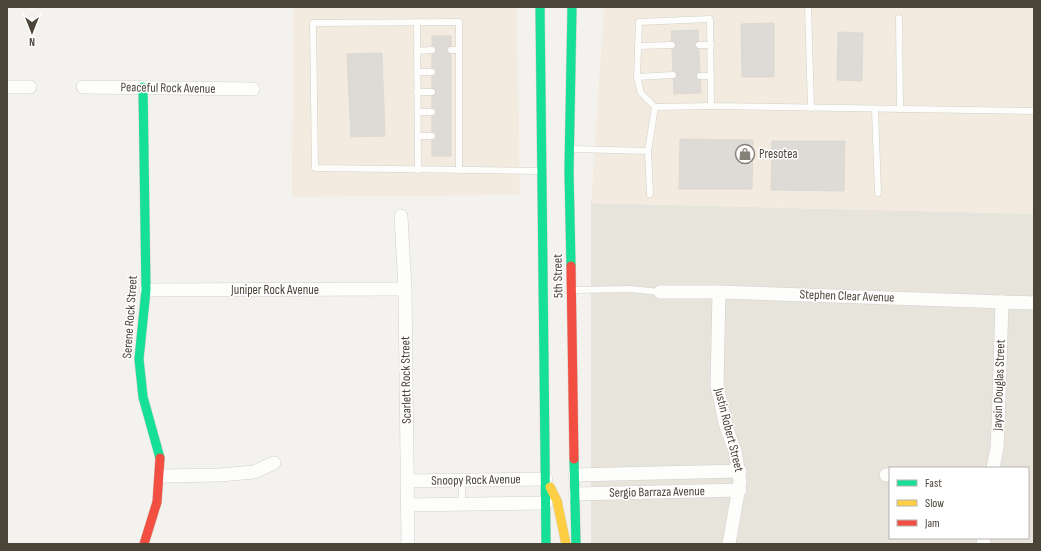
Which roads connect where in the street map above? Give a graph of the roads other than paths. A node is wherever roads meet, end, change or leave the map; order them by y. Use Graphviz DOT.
graph roads {
  1 [pos="540,7"];
  2 [pos="572,7"];
  3 [pos="808,7"];
  4 [pos="899,18"];
  5 [pos="417,22"];
  6 [pos="672,45"];
  7 [pos="699,45"];
  8 [pos="711,45"];
  9 [pos="638,46"];
  10 [pos="432,50"];
  11 [pos="451,50"];
  12 [pos="459,50"];
  13 [pos="417,51"];
  14 [pos="417,72"];
  15 [pos="432,72"];
  16 [pos="451,73"];
  17 [pos="459,73"];
  18 [pos="673,76"];
  19 [pos="700,76"];
  20 [pos="711,76"];
  21 [pos="637,77"];
  22 [pos="7,87"];
  23 [pos="30,87"];
  24 [pos="83,87"];
  25 [pos="143,87"];
  26 [pos="253,89"];
  27 [pos="417,92"];
  28 [pos="432,92"];
  29 [pos="451,92"];
  30 [pos="459,92"];
  31 [pos="711,106"];
  32 [pos="655,107"];
  33 [pos="811,108"];
  34 [pos="875,109"];
  35 [pos="900,109"];
  36 [pos="1034,111"];
  37 [pos="418,112"];
  38 [pos="432,112"];
  39 [pos="451,113"];
  40 [pos="459,113"];
  41 [pos="418,136"];
  42 [pos="432,136"];
  43 [pos="451,136"];
  44 [pos="459,136"];
  45 [pos="569,149"];
  46 [pos="648,151"];
  47 [pos="418,170"];
  48 [pos="459,170"];
  49 [pos="541,171"];
  50 [pos="878,193"];
  51 [pos="650,194"];
  52 [pos="401,216"];
  53 [pos="405,289"];
  54 [pos="146,290"];
  55 [pos="571,290"];
  56 [pos="660,292"];
  57 [pos="719,292"];
  58 [pos="1002,302"];
  59 [pos="1034,303"];
  60 [pos="544,380"];
  61 [pos="553,416"];
  62 [pos="274,462"];
  63 [pos="993,467"];
  64 [pos="740,471"];
  65 [pos="570,473"];
  66 [pos="161,476"];
  67 [pos="462,480"];
  68 [pos="546,480"];
  69 [pos="407,481"];
  70 [pos="668,482"];
  71 [pos="740,490"];
  72 [pos="575,494"];
  73 [pos="546,503"];
  74 [pos="462,505"];
  75 [pos="407,506"];
  76 [pos="144,544"];
  77 [pos="408,544"];
  78 [pos="546,544"];
  79 [pos="566,544"];
  80 [pos="576,544"];
  81 [pos="729,544"];
  1 -- 49 [label="main road, 5th Street"];
  2 -- 45 [label="main road, 5th Street"];
  3 -- 33 [label="lane"];
  4 -- 35 [label="lane"];
  5 -- 12 [label="lane"];
  5 -- 13 [label="lane"];
  5 -- 47 [label="lane"];
  6 -- 9 [label="lane"];
  7 -- 8 [label="lane"];
  8 -- 9 [label="lane"];
  8 -- 20 [label="lane"];
  9 -- 21 [label="lane"];
  10 -- 13 [label="lane"];
  11 -- 12 [label="lane"];
  12 -- 17 [label="lane"];
  13 -- 14 [label="lane"];
  14 -- 15 [label="lane"];
  14 -- 27 [label="lane"];
  16 -- 17 [label="lane"];
  17 -- 30 [label="lane"];
  18 -- 21 [label="lane"];
  19 -- 20 [label="lane"];
  20 -- 31 [label="lane"];
  21 -- 32 [label="lane"];
  22 -- 23 [label="street"];
  24 -- 25 [label="street, Peaceful Rock Avenue"];
  25 -- 26 [label="street, Peaceful Rock Avenue"];
  25 -- 54 [label="main road, Serene Rock Street"];
  27 -- 28 [label="lane"];
  27 -- 37 [label="lane"];
  29 -- 30 [label="lane"];
  30 -- 40 [label="lane"];
  31 -- 32 [label="lane"];
  31 -- 33 [label="lane"];
  32 -- 46 [label="lane"];
  33 -- 34 [label="lane"];
  34 -- 35 [label="lane"];
  34 -- 50 [label="lane"];
  35 -- 36 [label="lane"];
  37 -- 38 [label="lane"];
  37 -- 41 [label="lane"];
  39 -- 40 [label="lane"];
  40 -- 44 [label="lane"];
  41 -- 42 [label="lane"];
  41 -- 47 [label="lane"];
  43 -- 44 [label="lane"];
  44 -- 48 [label="lane"];
  45 -- 46 [label="lane"];
  45 -- 55 [label="main road, 5th Street"];
  46 -- 51 [label="lane"];
  47 -- 48 [label="lane"];
  48 -- 49 [label="lane"];
  49 -- 60 [label="main road, 5th Street"];
  52 -- 53 [label="street, Scarlett Rock Street"];
  53 -- 54 [label="street, Juniper Rock Avenue"];
  53 -- 69 [label="street, Scarlett Rock Street"];
  54 -- 66 [label="main road, Serene Rock Street"];
  55 -- 56 [label="lane"];
  55 -- 65 [label="main road, 5th Street"];
  56 -- 57 [label="street, Stephen Clear Avenue"];
  57 -- 58 [label="street, Stephen Clear Avenue"];
  57 -- 64 [label="street, Justin Robert Street"];
  58 -- 59 [label="street, Stephen Clear Avenue"];
  58 -- 63 [label="street, Jaysin Douglas Street"];
  60 -- 61 [label="main road"];
  60 -- 68 [label="main road, 5th Street"];
  62 -- 66 [label="street"];
  64 -- 70 [label="street, Sergio Barraza Avenue"];
  64 -- 71 [label="street, Justin Robert Street"];
  65 -- 70 [label="street, Sergio Barraza Avenue"];
  65 -- 72 [label="main road, 5th Street"];
  66 -- 76 [label="main road, Serene Rock Street"];
  67 -- 68 [label="street, Snoopy Rock Avenue"];
  67 -- 69 [label="street, Snoopy Rock Avenue"];
  67 -- 74 [label="lane"];
  68 -- 73 [label="main road, 5th Street"];
  68 -- 79 [label="main road"];
  69 -- 75 [label="street, Scarlett Rock Street"];
  70 -- 71 [label="street, Sergio Barraza Avenue"];
  70 -- 72 [label="street, Sergio Barraza Avenue"];
  71 -- 81 [label="street, Justin Robert Street"];
  72 -- 80 [label="main road, 5th Street"];
  73 -- 74 [label="street, Snoopy Rock Avenue"];
  73 -- 78 [label="main road, 5th Street"];
  74 -- 75 [label="street, Snoopy Rock Avenue"];
  75 -- 77 [label="street, Scarlett Rock Street"];
}
